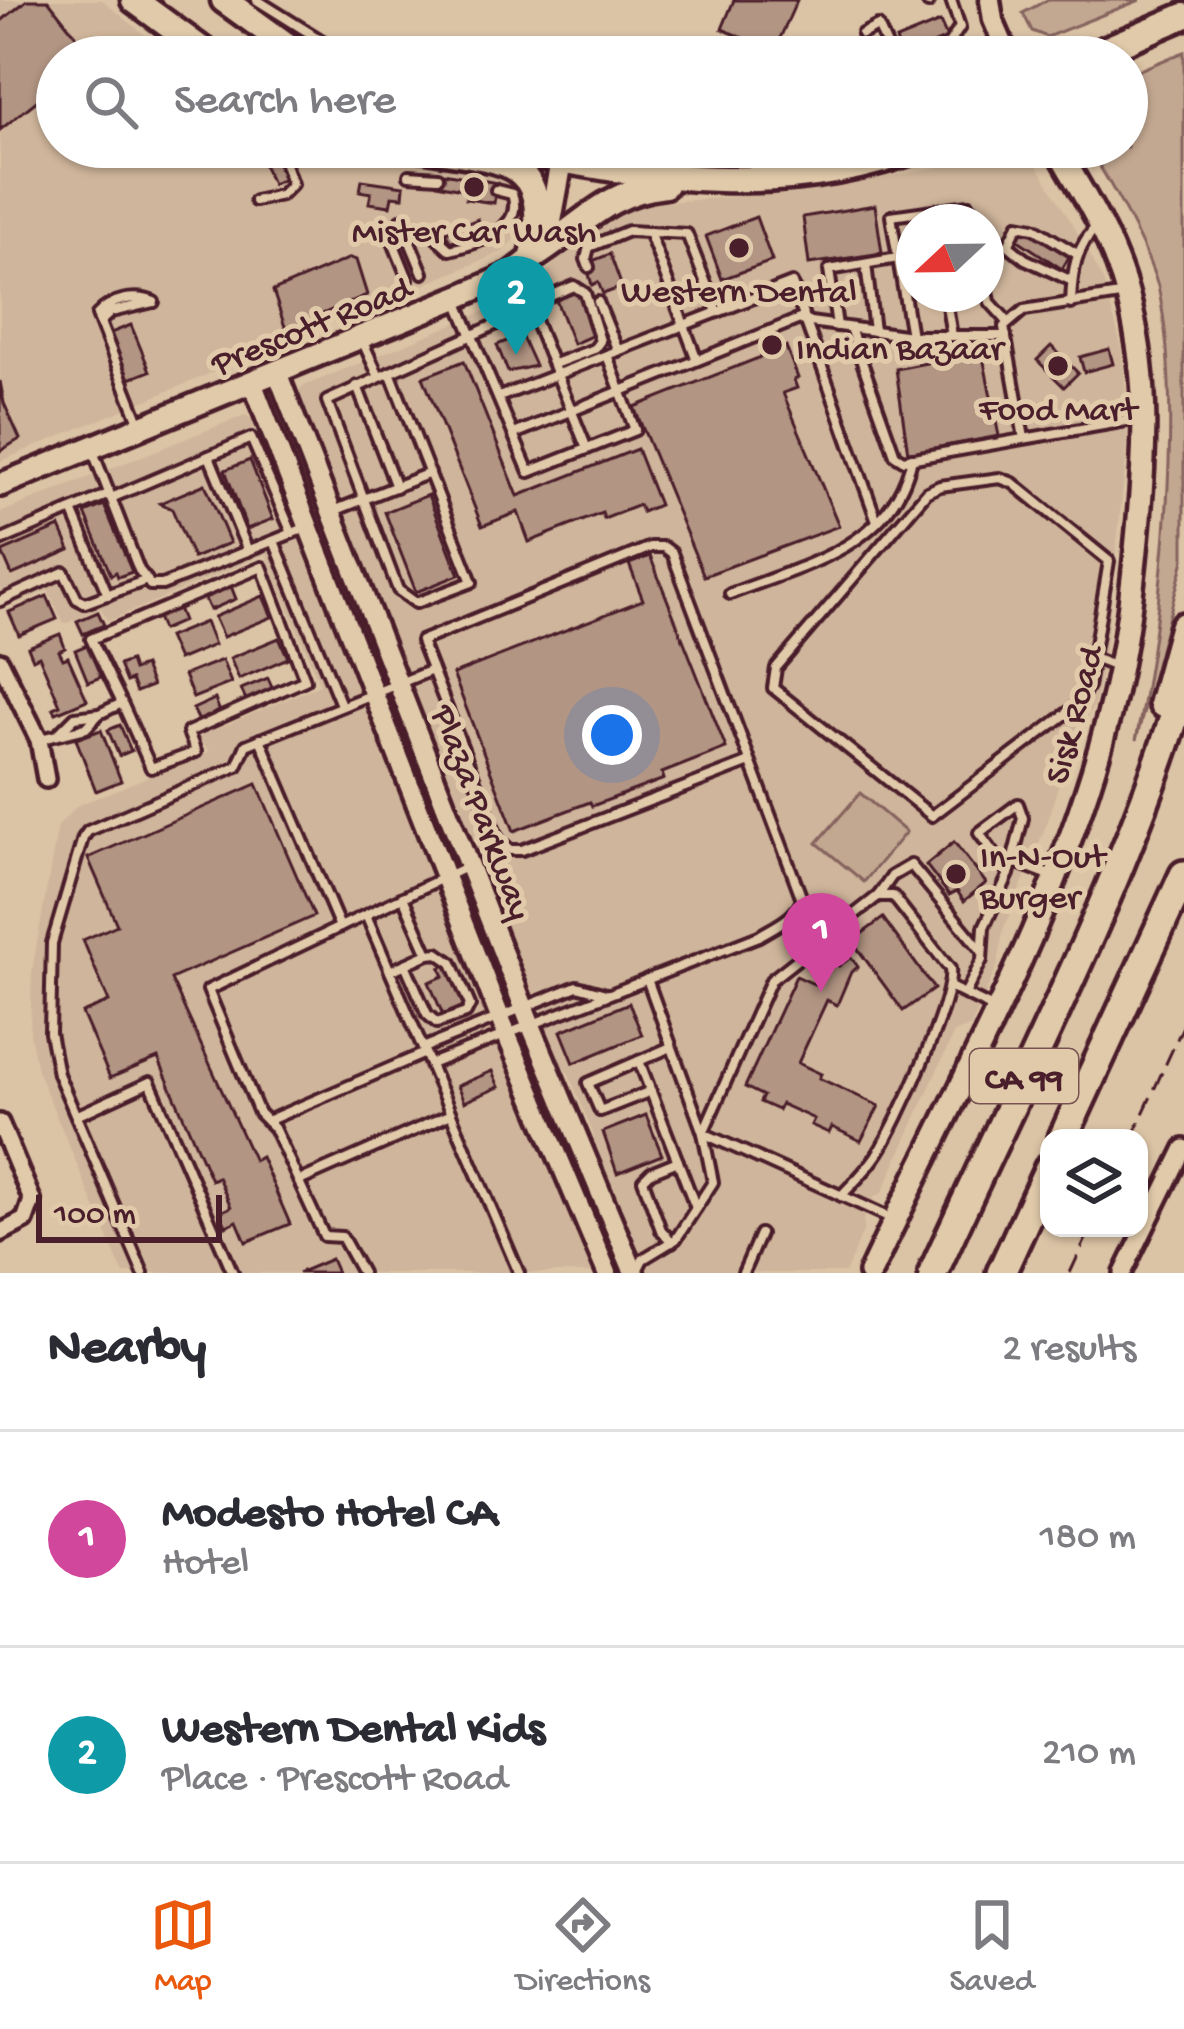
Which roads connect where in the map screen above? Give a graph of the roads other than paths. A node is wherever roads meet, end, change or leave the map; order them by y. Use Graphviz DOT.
graph roads {
  1 [pos="134,0"];
  2 [pos="224,0"];
  3 [pos="257,0"];
  4 [pos="951,0"];
  5 [pos="990,0"];
  6 [pos="1184,16"];
  7 [pos="862,34"];
  8 [pos="183,36"];
  9 [pos="274,36"];
  10 [pos="309,36"];
  11 [pos="883,36"];
  12 [pos="954,36"];
  13 [pos="1000,36"];
  14 [pos="1137,36"];
  15 [pos="286,168"];
  16 [pos="516,168"];
  17 [pos="560,168"];
  18 [pos="634,168"];
  19 [pos="842,168"];
  20 [pos="1069,168"];
  21 [pos="410,176"];
  22 [pos="438,177"];
  23 [pos="699,181"];
  24 [pos="496,190"];
  25 [pos="254,202"];
  26 [pos="896,215"];
  27 [pos="400,220"];
  28 [pos="1100,224"];
  29 [pos="386,225"];
  30 [pos="424,227"];
  31 [pos="649,232"];
  32 [pos="896,246"];
  33 [pos="1077,254"];
  34 [pos="533,256"];
  35 [pos="896,258"];
  36 [pos="866,264"];
  37 [pos="589,268"];
  38 [pos="423,272"];
  39 [pos="511,274"];
  40 [pos="408,279"];
  41 [pos="1072,281"];
  42 [pos="1127,294"];
  43 [pos="456,298"];
  44 [pos="154,302"];
  45 [pos="598,302"];
  46 [pos="1071,304"];
  47 [pos="530,307"];
  48 [pos="718,312"];
  49 [pos="907,312"];
  50 [pos="947,312"];
  51 [pos="999,312"];
  52 [pos="802,320"];
  53 [pos="1008,322"];
  54 [pos="683,326"];
  55 [pos="837,326"];
  56 [pos="850,328"];
  57 [pos="874,331"];
  58 [pos="473,333"];
  59 [pos="911,336"];
  60 [pos="952,336"];
  61 [pos="1006,336"];
  62 [pos="361,337"];
  63 [pos="618,351"];
  64 [pos="607,355"];
  65 [pos="697,360"];
  66 [pos="556,369"];
  67 [pos="277,372"];
  68 [pos="390,372"];
  69 [pos="379,377"];
  70 [pos="253,382"];
  71 [pos="357,386"];
  72 [pos="621,390"];
  73 [pos="499,397"];
  74 [pos="572,410"];
  75 [pos="1146,418"];
  76 [pos="140,428"];
  77 [pos="514,434"];
  78 [pos="1024,437"];
  79 [pos="92,448"];
  80 [pos="587,449"];
  81 [pos="209,456"];
  82 [pos="912,458"];
  83 [pos="430,473"];
  84 [pos="0,485"];
  85 [pos="396,487"];
  86 [pos="110,496"];
  87 [pos="363,500"];
  88 [pos="72,510"];
  89 [pos="331,512"];
  90 [pos="877,520"];
  91 [pos="300,530"];
  92 [pos="0,541"];
  93 [pos="274,541"];
  94 [pos="248,551"];
  95 [pos="147,580"];
  96 [pos="730,594"];
  97 [pos="108,595"];
  98 [pos="0,601"];
  99 [pos="1184,627"];
  100 [pos="1093,658"];
  101 [pos="0,661"];
  102 [pos="1120,668"];
  103 [pos="432,670"];
  104 [pos="400,681"];
  105 [pos="1184,686"];
  106 [pos="375,691"];
  107 [pos="122,704"];
  108 [pos="341,705"];
  109 [pos="260,739"];
  110 [pos="40,740"];
  111 [pos="750,762"];
  112 [pos="46,779"];
  113 [pos="1012,861"];
  114 [pos="470,866"];
  115 [pos="1009,874"];
  116 [pos="1184,875"];
  117 [pos="447,877"];
  118 [pos="1055,877"];
  119 [pos="1110,892"];
  120 [pos="878,896"];
  121 [pos="403,897"];
  122 [pos="366,915"];
  123 [pos="340,927"];
  124 [pos="982,951"];
  125 [pos="428,954"];
  126 [pos="405,964"];
  127 [pos="390,971"];
  128 [pos="646,979"];
  129 [pos="950,987"];
  130 [pos="608,994"];
  131 [pos="964,994"];
  132 [pos="997,1010"];
  133 [pos="527,1014"];
  134 [pos="503,1024"];
  135 [pos="671,1047"];
  136 [pos="424,1050"];
  137 [pos="639,1060"];
  138 [pos="430,1064"];
  139 [pos="651,1091"];
  140 [pos="451,1114"];
  141 [pos="76,1116"];
  142 [pos="267,1121"];
  143 [pos="0,1123"];
  144 [pos="1067,1129"];
  145 [pos="703,1132"];
  146 [pos="1184,1148"];
  147 [pos="678,1161"];
  148 [pos="298,1181"];
  149 [pos="1040,1188"];
  150 [pos="841,1196"];
  151 [pos="697,1210"];
  152 [pos="895,1220"];
  153 [pos="0,1233"];
  154 [pos="760,1234"];
  155 [pos="672,1242"];
  156 [pos="634,1266"];
  157 [pos="602,1271"];
  158 [pos="142,1273"];
  159 [pos="233,1273"];
  160 [pos="362,1273"];
  161 [pos="519,1273"];
  162 [pos="743,1273"];
  163 [pos="870,1273"];
  164 [pos="933,1273"];
  165 [pos="1001,1273"];
  166 [pos="1123,1273"];
  1 -- 8 [label="main road"];
  2 -- 9 [label="main road"];
  3 -- 10 [label="lane"];
  4 -- 12 [label="lane"];
  5 -- 13 [label="street"];
  6 -- 14 [label="main road"];
  7 -- 11 [label="lane"];
  15 -- 25 [label="lane"];
  16 -- 34 [label="main road"];
  17 -- 34 [label="main road, Prescott Road"];
  18 -- 23 [label="main road"];
  19 -- 23 [label="main road"];
  20 -- 28 [label="main road, Sisk Road"];
  21 -- 22 [label="lane"];
  23 -- 34 [label="main road"];
  24 -- 30 [label="lane"];
  26 -- 32 [label="lane"];
  27 -- 38 [label="lane"];
  28 -- 33 [label="lane"];
  28 -- 42 [label="main road, Sisk Road"];
  29 -- 40 [label="lane"];
  31 -- 37 [label="lane"];
  31 -- 48 [label="lane"];
  31 -- 54 [label="lane"];
  33 -- 41 [label="lane"];
  33 -- 41 [label="lane"];
  34 -- 39 [label="main road, Prescott Road"];
  35 -- 36 [label="lane"];
  36 -- 55 [label="lane"];
  36 -- 57 [label="lane"];
  39 -- 43 [label="main road, Prescott Road"];
  39 -- 47 [label="lane"];
  41 -- 46 [label="lane"];
  42 -- 46 [label="lane"];
  42 -- 75 [label="main road, Sisk Road"];
  43 -- 58 [label="lane"];
  43 -- 62 [label="main road, Prescott Road"];
  44 -- 76 [label="lane"];
  45 -- 63 [label="lane"];
  46 -- 53 [label="lane"];
  47 -- 58 [label="lane"];
  47 -- 66 [label="lane"];
  47 -- 66 [label="lane"];
  48 -- 52 [label="lane"];
  48 -- 54 [label="lane"];
  49 -- 59 [label="lane"];
  50 -- 60 [label="lane"];
  51 -- 53 [label="lane"];
  52 -- 55 [label="lane"];
  52 -- 65 [label="lane"];
  52 -- 90 [label="lane"];
  53 -- 61 [label="lane"];
  54 -- 63 [label="lane"];
  54 -- 65 [label="lane"];
  55 -- 56 [label="lane"];
  56 -- 57 [label="lane"];
  56 -- 82 [label="lane"];
  57 -- 59 [label="lane"];
  58 -- 68 [label="lane"];
  58 -- 73 [label="lane"];
  59 -- 60 [label="lane"];
  60 -- 61 [label="lane"];
  61 -- 78 [label="lane"];
  62 -- 67 [label="main road, Prescott Road"];
  62 -- 69 [label="lane"];
  63 -- 64 [label="lane"];
  64 -- 66 [label="lane"];
  64 -- 72 [label="lane"];
  65 -- 72 [label="lane"];
  66 -- 73 [label="lane"];
  66 -- 74 [label="lane"];
  67 -- 70 [label="main road, Prescott Road"];
  67 -- 89 [label="street, Plaza Parkway"];
  68 -- 69 [label="lane"];
  68 -- 83 [label="lane"];
  69 -- 71 [label="lane"];
  70 -- 76 [label="main road, Prescott Road"];
  70 -- 91 [label="street, Plaza Parkway"];
  71 -- 85 [label="lane"];
  71 -- 87 [label="lane"];
  72 -- 74 [label="lane"];
  72 -- 80 [label="lane"];
  73 -- 77 [label="lane"];
  74 -- 77 [label="lane"];
  74 -- 80 [label="lane"];
  75 -- 78 [label="lane"];
  75 -- 102 [label="main road, Sisk Road"];
  76 -- 79 [label="main road, Prescott Road"];
  77 -- 80 [label="lane"];
  78 -- 82 [label="lane"];
  79 -- 84 [label="main road, Prescott Road"];
  79 -- 86 [label="lane"];
  81 -- 86 [label="lane"];
  81 -- 91 [label="lane"];
  81 -- 94 [label="lane"];
  82 -- 90 [label="lane"];
  83 -- 85 [label="lane"];
  83 -- 87 [label="lane"];
  85 -- 87 [label="lane"];
  86 -- 88 [label="lane"];
  86 -- 95 [label="lane"];
  87 -- 89 [label="lane"];
  88 -- 92 [label="lane"];
  88 -- 97 [label="lane"];
  89 -- 104 [label="street, Plaza Parkway"];
  90 -- 96 [label="lane"];
  91 -- 93 [label="lane"];
  91 -- 106 [label="street, Plaza Parkway"];
  93 -- 94 [label="lane"];
  93 -- 108 [label="lane"];
  94 -- 95 [label="lane"];
  95 -- 97 [label="lane"];
  97 -- 98 [label="lane"];
  99 -- 119 [label="highway"];
  100 -- 100 [label="lane"];
  100 -- 102 [label="lane"];
  101 -- 110 [label="street"];
  102 -- 118 [label="main road, Sisk Road"];
  103 -- 104 [label="lane"];
  103 -- 111 [label="lane"];
  103 -- 111 [label="lane"];
  104 -- 106 [label="lane"];
  104 -- 114 [label="street, Plaza Parkway"];
  105 -- 119 [label="highway, CA 99"];
  106 -- 108 [label="lane"];
  106 -- 117 [label="street, Plaza Parkway"];
  107 -- 107 [label="lane"];
  107 -- 110 [label="lane"];
  108 -- 109 [label="lane"];
  109 -- 123 [label="lane"];
  109 -- 141 [label="lane"];
  110 -- 112 [label="street"];
  111 -- 128 [label="lane"];
  113 -- 115 [label="lane"];
  113 -- 115 [label="lane"];
  113 -- 118 [label="lane"];
  114 -- 117 [label="lane"];
  114 -- 133 [label="street, Plaza Parkway"];
  115 -- 124 [label="lane"];
  116 -- 144 [label="highway, CA 99"];
  117 -- 121 [label="lane"];
  117 -- 134 [label="street, Plaza Parkway"];
  118 -- 132 [label="main road, Sisk Road"];
  119 -- 164 [label="highway, CA 99"];
  120 -- 124 [label="lane"];
  120 -- 129 [label="lane"];
  120 -- 145 [label="lane"];
  121 -- 122 [label="lane"];
  121 -- 125 [label="lane"];
  122 -- 123 [label="lane"];
  122 -- 127 [label="lane"];
  123 -- 142 [label="lane"];
  124 -- 131 [label="lane"];
  125 -- 126 [label="lane"];
  125 -- 126 [label="lane"];
  126 -- 127 [label="lane"];
  127 -- 136 [label="lane"];
  128 -- 130 [label="lane"];
  128 -- 135 [label="lane"];
  129 -- 131 [label="lane"];
  129 -- 150 [label="lane"];
  130 -- 133 [label="lane"];
  130 -- 133 [label="lane"];
  131 -- 132 [label="lane"];
  132 -- 152 [label="main road, Sisk Road"];
  133 -- 134 [label="lane"];
  133 -- 134 [label="lane"];
  133 -- 156 [label="street, Plaza Parkway"];
  134 -- 136 [label="lane"];
  134 -- 138 [label="lane"];
  134 -- 157 [label="street, Plaza Parkway"];
  135 -- 137 [label="lane"];
  135 -- 145 [label="lane"];
  136 -- 138 [label="lane"];
  136 -- 142 [label="lane"];
  137 -- 139 [label="lane"];
  137 -- 139 [label="lane"];
  138 -- 140 [label="lane"];
  139 -- 147 [label="lane"];
  140 -- 148 [label="lane"];
  140 -- 161 [label="lane"];
  141 -- 158 [label="lane"];
  141 -- 159 [label="lane"];
  142 -- 148 [label="lane"];
  143 -- 153 [label="street"];
  145 -- 150 [label="lane"];
  145 -- 151 [label="lane"];
  146 -- 166 [label="street"];
  147 -- 151 [label="lane"];
  147 -- 155 [label="lane"];
  148 -- 160 [label="lane"];
  149 -- 165 [label="highway"];
  150 -- 152 [label="lane"];
  151 -- 155 [label="lane"];
  152 -- 163 [label="main road, Sisk Road"];
  154 -- 162 [label="lane"];
  155 -- 156 [label="lane"];
  156 -- 157 [label="lane"];
}
